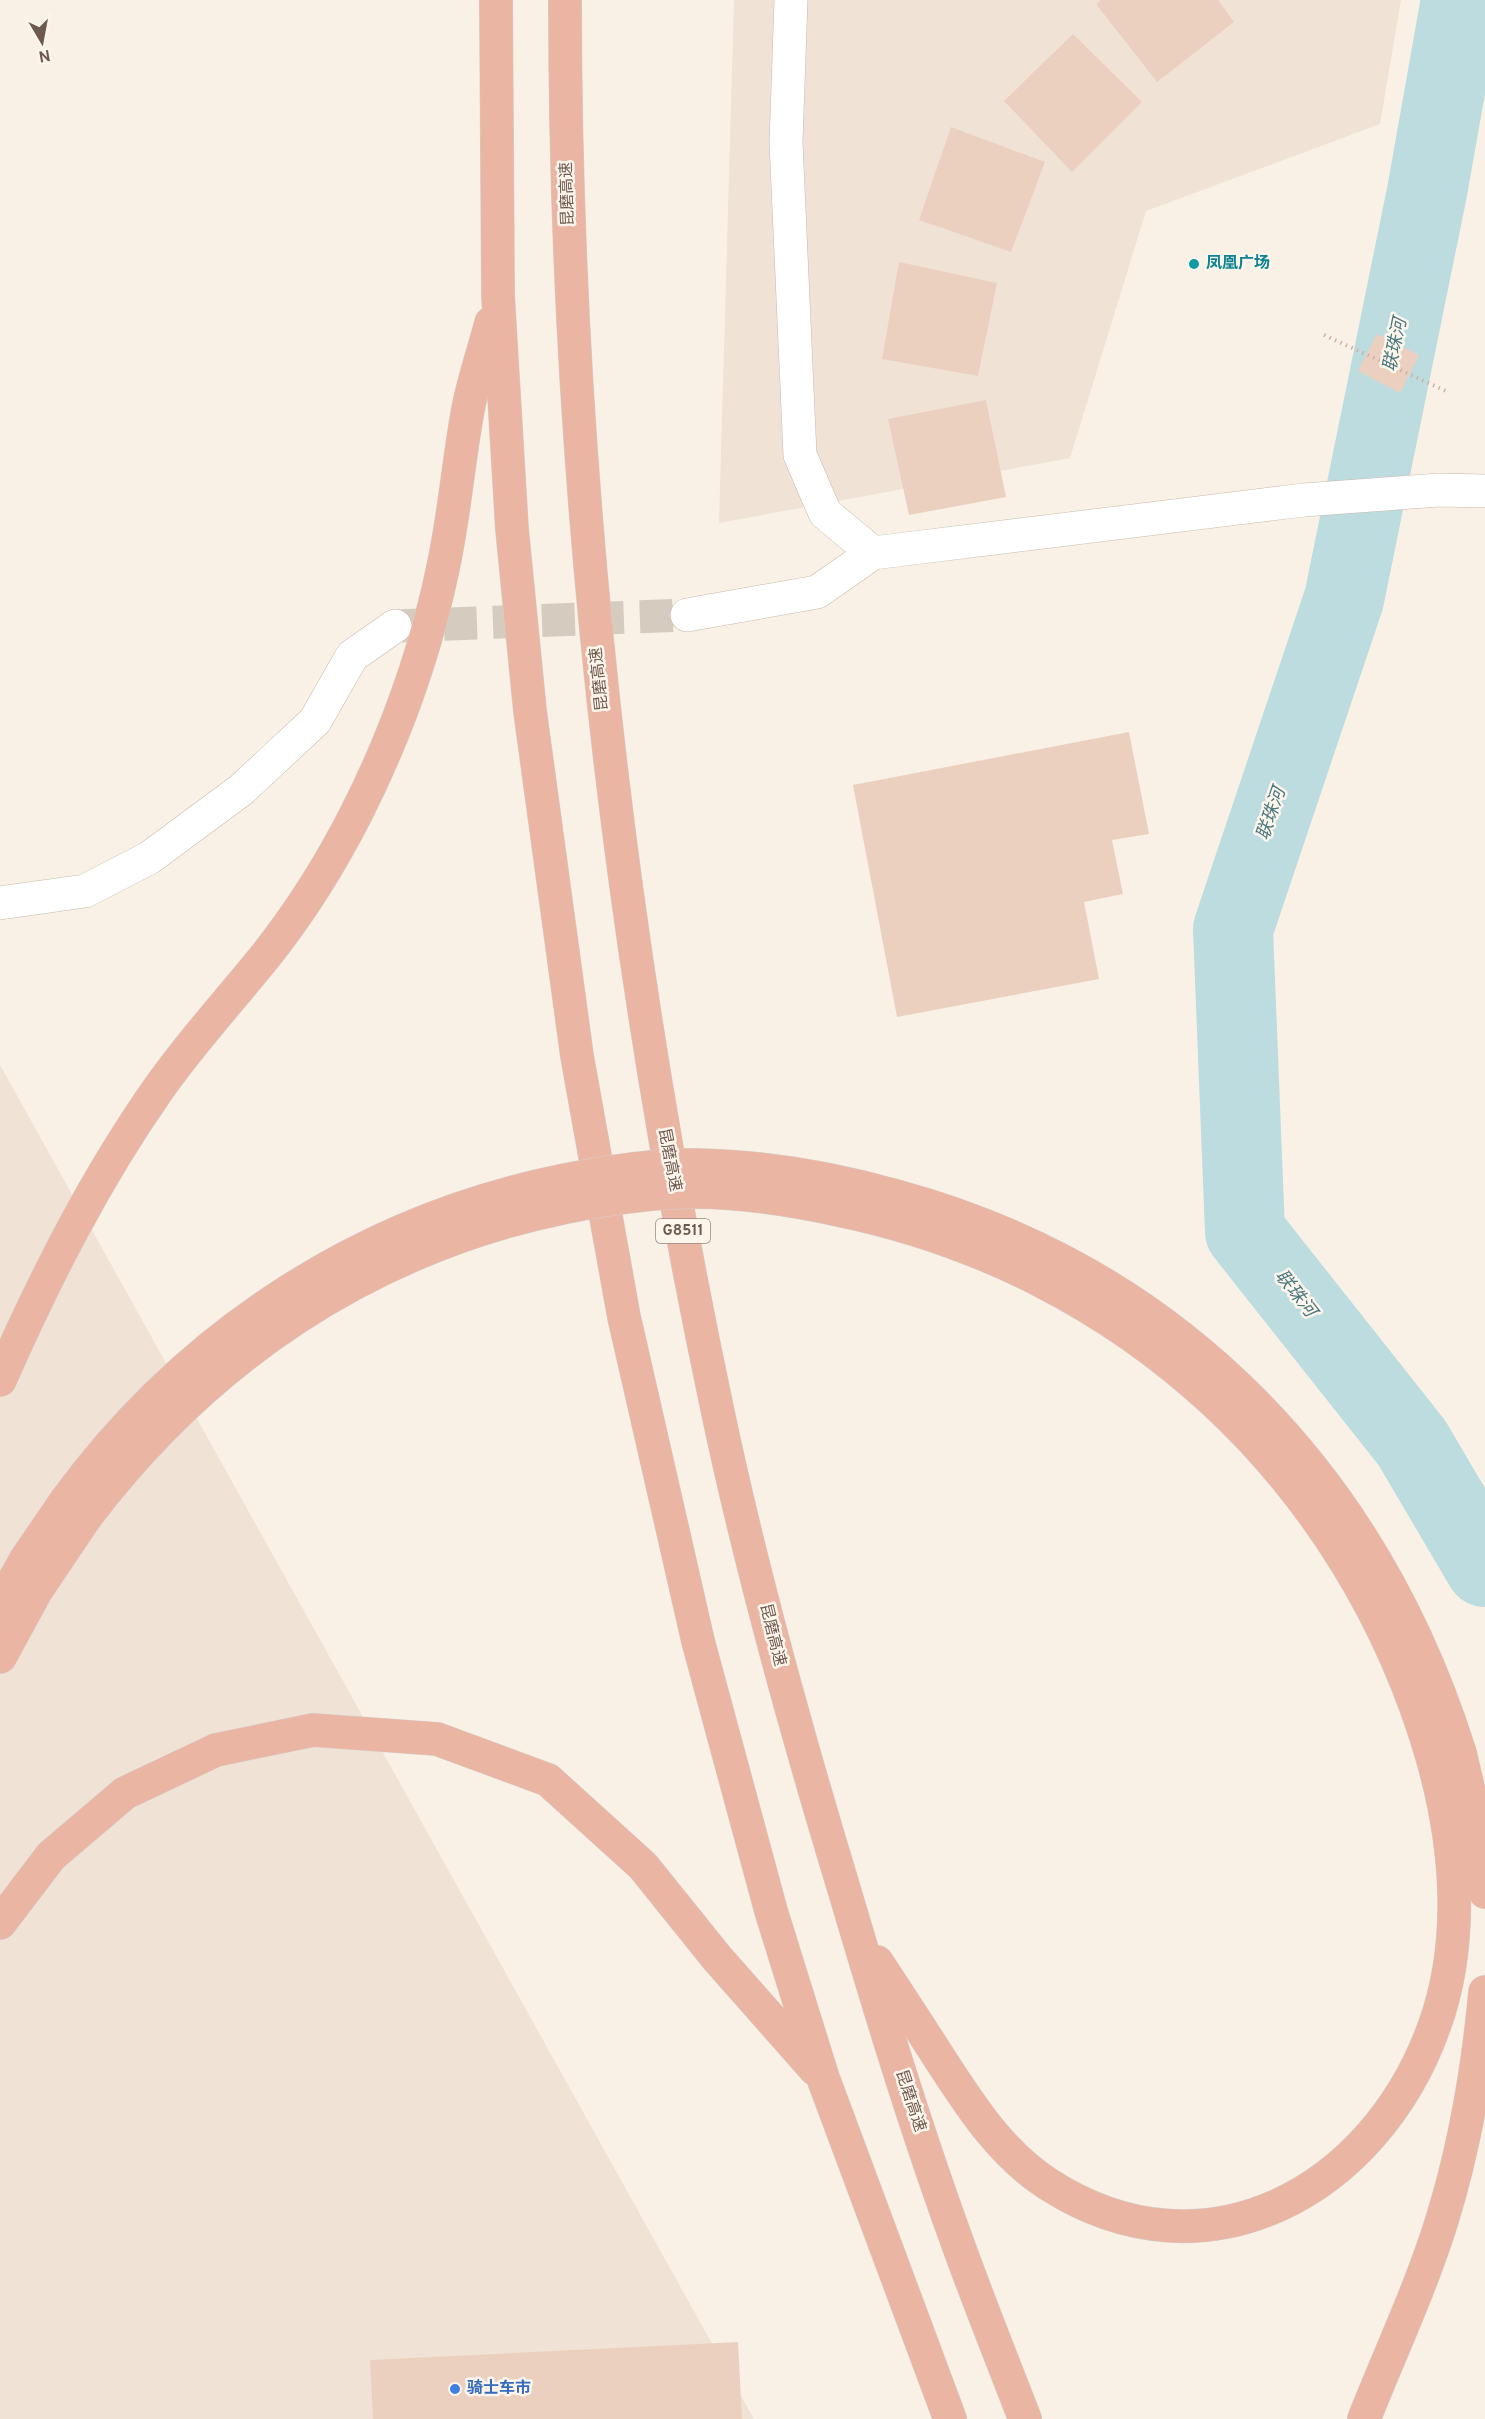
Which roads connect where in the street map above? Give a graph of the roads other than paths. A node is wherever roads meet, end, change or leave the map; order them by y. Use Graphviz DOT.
graph roads {
  1 [pos="496,0"];
  2 [pos="565,0"];
  3 [pos="791,0"];
  4 [pos="498,296"];
  5 [pos="1485,491"];
  6 [pos="873,552"];
  7 [pos="687,615"];
  8 [pos="395,626"];
  9 [pos="0,903"];
  10 [pos="0,1380"];
  11 [pos="75,1510"];
  12 [pos="0,1605"];
  13 [pos="0,1657"];
  14 [pos="1447,1756"];
  15 [pos="1485,1893"];
  16 [pos="0,1923"];
  17 [pos="856,1929"];
  18 [pos="1485,1992"];
  19 [pos="823,2078"];
  20 [pos="950,2419"];
  21 [pos="1025,2419"];
  22 [pos="1364,2419"];
  1 -- 4 [label="highway"];
  2 -- 17 [label="highway, 昆磨高速 / G8511"];
  3 -- 6 [label="street"];
  4 -- 10 [label="highway"];
  4 -- 19 [label="highway"];
  5 -- 6 [label="street"];
  6 -- 7 [label="street"];
  8 -- 9 [label="street"];
  11 -- 12 [label="highway"];
  11 -- 13 [label="highway"];
  11 -- 14 [label="highway, bridge"];
  14 -- 15 [label="highway"];
  14 -- 17 [label="highway"];
  16 -- 19 [label="highway"];
  17 -- 21 [label="highway, 昆磨高速 / G8511"];
  18 -- 22 [label="highway"];
  19 -- 20 [label="highway"];
}
